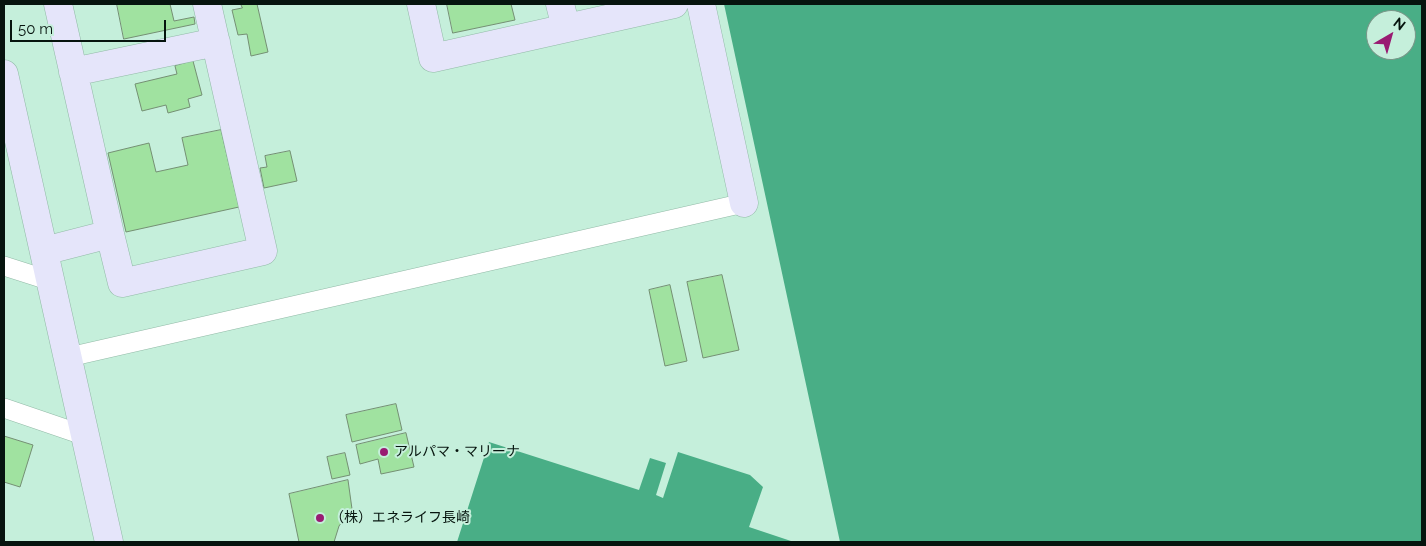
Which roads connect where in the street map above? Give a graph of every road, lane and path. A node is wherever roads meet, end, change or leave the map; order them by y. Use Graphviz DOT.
graph roads {
  1 [pos="58,4"];
  2 [pos="207,4"];
  3 [pos="421,4"];
  4 [pos="674,4"];
  5 [pos="701,4"];
  6 [pos="563,16"];
  7 [pos="216,42"];
  8 [pos="73,72"];
  9 [pos="4,74"];
  10 [pos="744,203"];
  11 [pos="110,234"];
  12 [pos="44,251"];
  13 [pos="4,266"];
  14 [pos="51,281"];
  15 [pos="68,357"];
  16 [pos="4,408"];
  17 [pos="86,436"];
  18 [pos="109,542"];
  1 -- 8 [label="street"];
  2 -- 7 [label="street"];
  3 -- 6 [label="street"];
  4 -- 6 [label="street"];
  5 -- 10 [label="street"];
  7 -- 8 [label="street"];
  7 -- 11 [label="street"];
  8 -- 11 [label="street"];
  9 -- 12 [label="street"];
  10 -- 15 [label="street"];
  11 -- 12 [label="street"];
  12 -- 14 [label="street"];
  13 -- 14 [label="street"];
  14 -- 15 [label="street"];
  15 -- 17 [label="street"];
  16 -- 17 [label="street"];
  17 -- 18 [label="street"];
}
